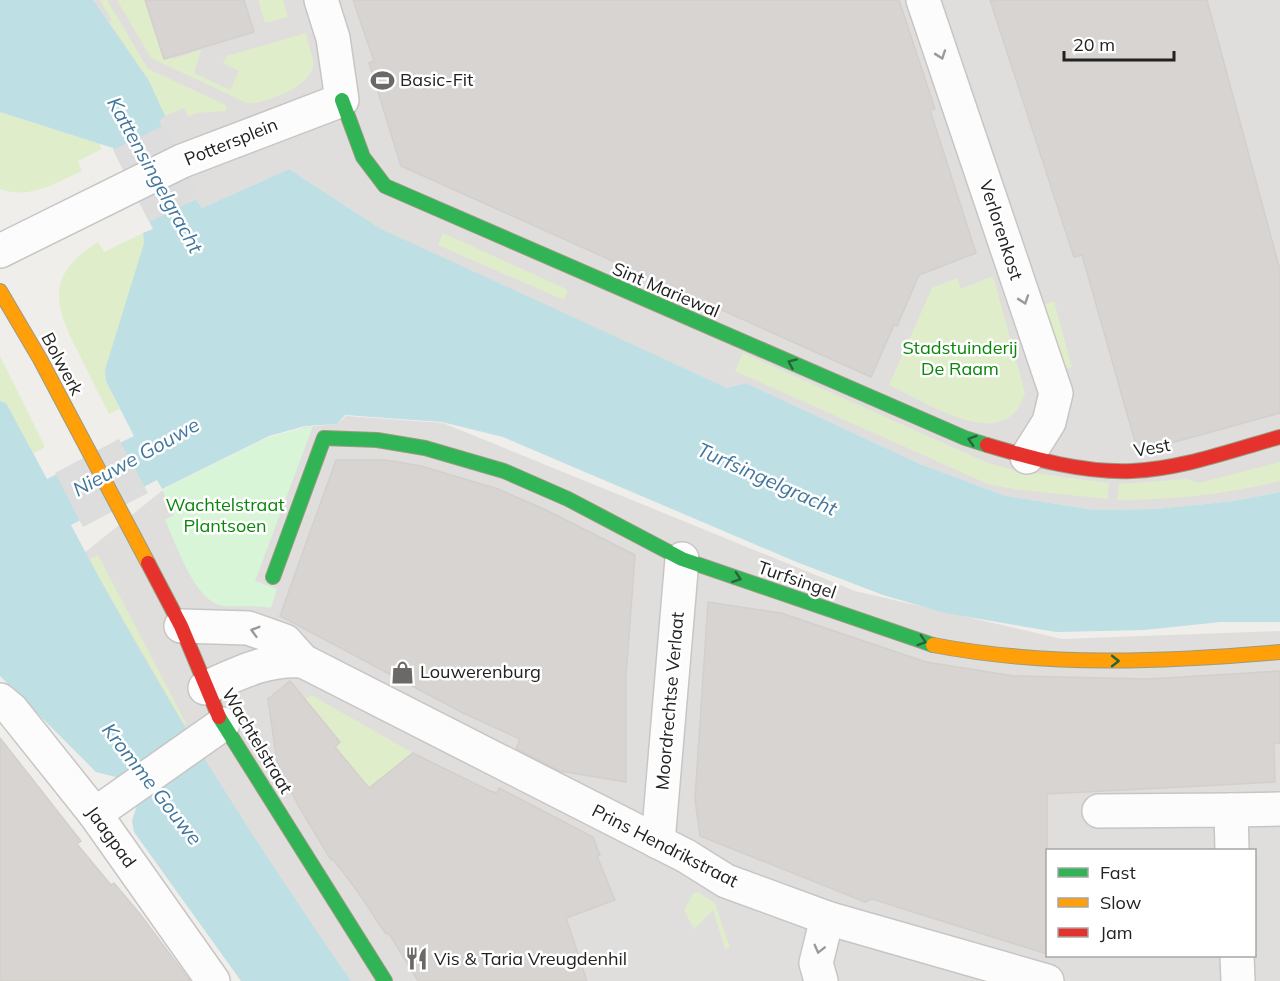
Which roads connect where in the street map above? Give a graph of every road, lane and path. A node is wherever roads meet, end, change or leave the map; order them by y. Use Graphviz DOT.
graph roads {
  1 [pos="321,0"];
  2 [pos="923,0"];
  3 [pos="342,100"];
  4 [pos="0,251"];
  5 [pos="0,291"];
  6 [pos="1280,437"];
  7 [pos="1028,457"];
  8 [pos="119,508"];
  9 [pos="682,559"];
  10 [pos="273,577"];
  11 [pos="181,626"];
  12 [pos="1280,652"];
  13 [pos="303,661"];
  14 [pos="205,688"];
  15 [pos="0,700"];
  16 [pos="211,733"];
  17 [pos="1280,809"];
  18 [pos="1231,810"];
  19 [pos="1099,811"];
  20 [pos="95,814"];
  21 [pos="658,842"];
  22 [pos="1232,849"];
  23 [pos="827,918"];
  24 [pos="1237,957"];
  25 [pos="213,981"];
  26 [pos="385,981"];
  27 [pos="821,981"];
  28 [pos="1047,981"];
  29 [pos="1238,981"];
  1 -- 3 [label="street"];
  2 -- 7 [label="street, Verlorenkost, one-way"];
  3 -- 4 [label="street, Pottersplein"];
  7 -- 3 [label="street, Sint Mariewal, one-way"];
  5 -- 8 [label="street, Bolwerk"];
  6 -- 7 [label="street, Vest"];
  8 -- 11 [label="street, Wachtelstraat"];
  9 -- 10 [label="street, Turfsingel"];
  9 -- 12 [label="street, Turfsingel, one-way"];
  9 -- 21 [label="street, Moordrechtse Verlaat"];
  13 -- 11 [label="street, Prins Hendrikstraat, one-way"];
  11 -- 14 [label="street, Wachtelstraat"];
  13 -- 14 [label="street, Prins Hendrikstraat"];
  13 -- 21 [label="street, Prins Hendrikstraat"];
  14 -- 16 [label="street, Wachtelstraat"];
  15 -- 20 [label="street, Jaagpad"];
  16 -- 20 [label="street"];
  16 -- 26 [label="street, Wachtelstraat"];
  17 -- 18 [label="street"];
  18 -- 19 [label="street"];
  18 -- 22 [label="street"];
  20 -- 25 [label="street, Jaagpad"];
  21 -- 23 [label="street, Prins Hendrikstraat"];
  23 -- 27 [label="street, one-way"];
  23 -- 28 [label="street, Prins Hendrikstraat"];
  24 -- 29 [label="street"];
}
